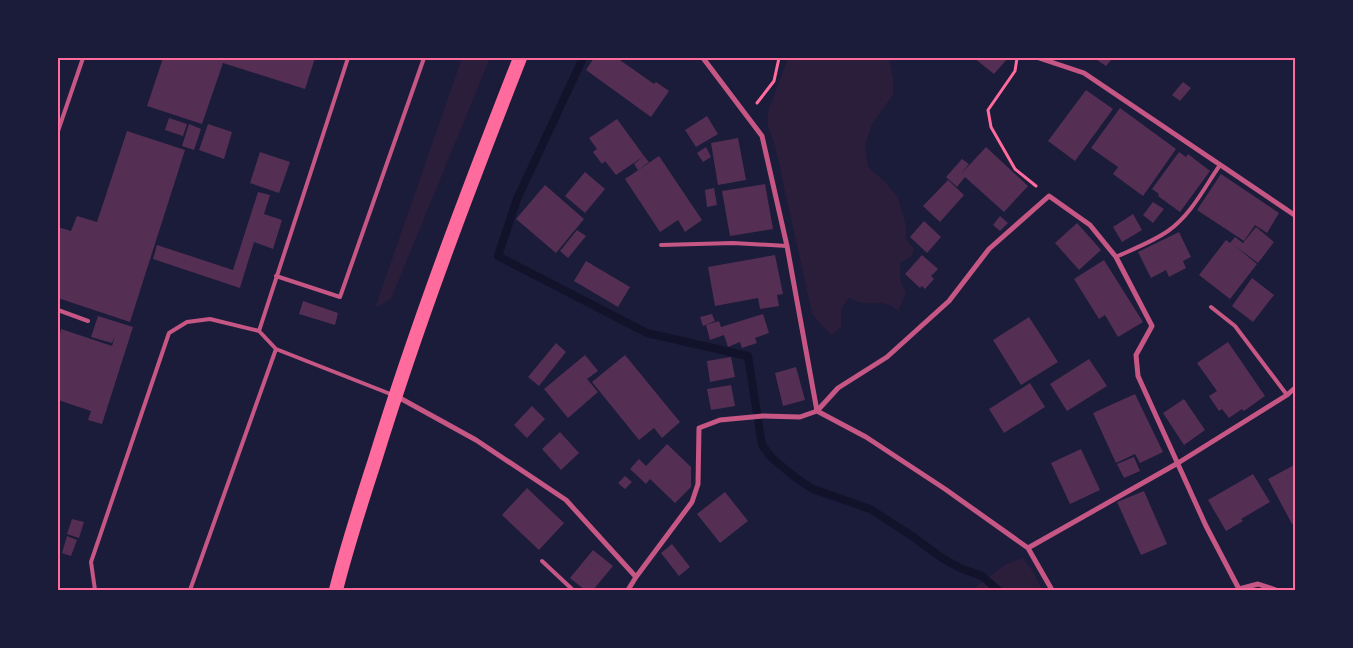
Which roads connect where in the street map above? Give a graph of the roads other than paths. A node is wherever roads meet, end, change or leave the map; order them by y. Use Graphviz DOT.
graph roads {
  1 [pos="83,58"];
  2 [pos="348,58"];
  3 [pos="424,58"];
  4 [pos="520,58"];
  5 [pos="703,58"];
  6 [pos="1039,58"];
  7 [pos="58,131"];
  8 [pos="1220,165"];
  9 [pos="1296,216"];
  10 [pos="661,245"];
  11 [pos="787,246"];
  12 [pos="1116,257"];
  13 [pos="276,276"];
  14 [pos="1211,307"];
  15 [pos="58,310"];
  16 [pos="88,321"];
  17 [pos="259,331"];
  18 [pos="276,349"];
  19 [pos="1296,387"];
  20 [pos="1287,395"];
  21 [pos="395,396"];
  22 [pos="817,411"];
  23 [pos="1178,462"];
  24 [pos="1028,548"];
  25 [pos="542,561"];
  26 [pos="636,577"];
  27 [pos="95,590"];
  28 [pos="190,590"];
  29 [pos="336,590"];
  30 [pos="573,590"];
  31 [pos="628,590"];
  32 [pos="1052,590"];
  33 [pos="1276,590"];
  1 -- 7 [label="lane"];
  2 -- 13 [label="lane"];
  3 -- 13 [label="lane"];
  4 -- 21 [label="highway"];
  5 -- 11 [label="street"];
  6 -- 8 [label="street"];
  8 -- 9 [label="street"];
  8 -- 12 [label="lane"];
  10 -- 11 [label="lane"];
  11 -- 22 [label="street"];
  12 -- 22 [label="street"];
  12 -- 23 [label="street"];
  13 -- 17 [label="lane"];
  14 -- 20 [label="lane"];
  15 -- 16 [label="lane"];
  17 -- 18 [label="lane"];
  17 -- 27 [label="lane"];
  18 -- 21 [label="lane"];
  18 -- 28 [label="lane"];
  19 -- 20 [label="street"];
  20 -- 23 [label="street"];
  21 -- 26 [label="street"];
  21 -- 29 [label="highway"];
  22 -- 24 [label="street"];
  22 -- 26 [label="street"];
  23 -- 24 [label="street"];
  23 -- 33 [label="street"];
  24 -- 32 [label="street"];
  25 -- 30 [label="lane"];
  26 -- 31 [label="street"];
}
